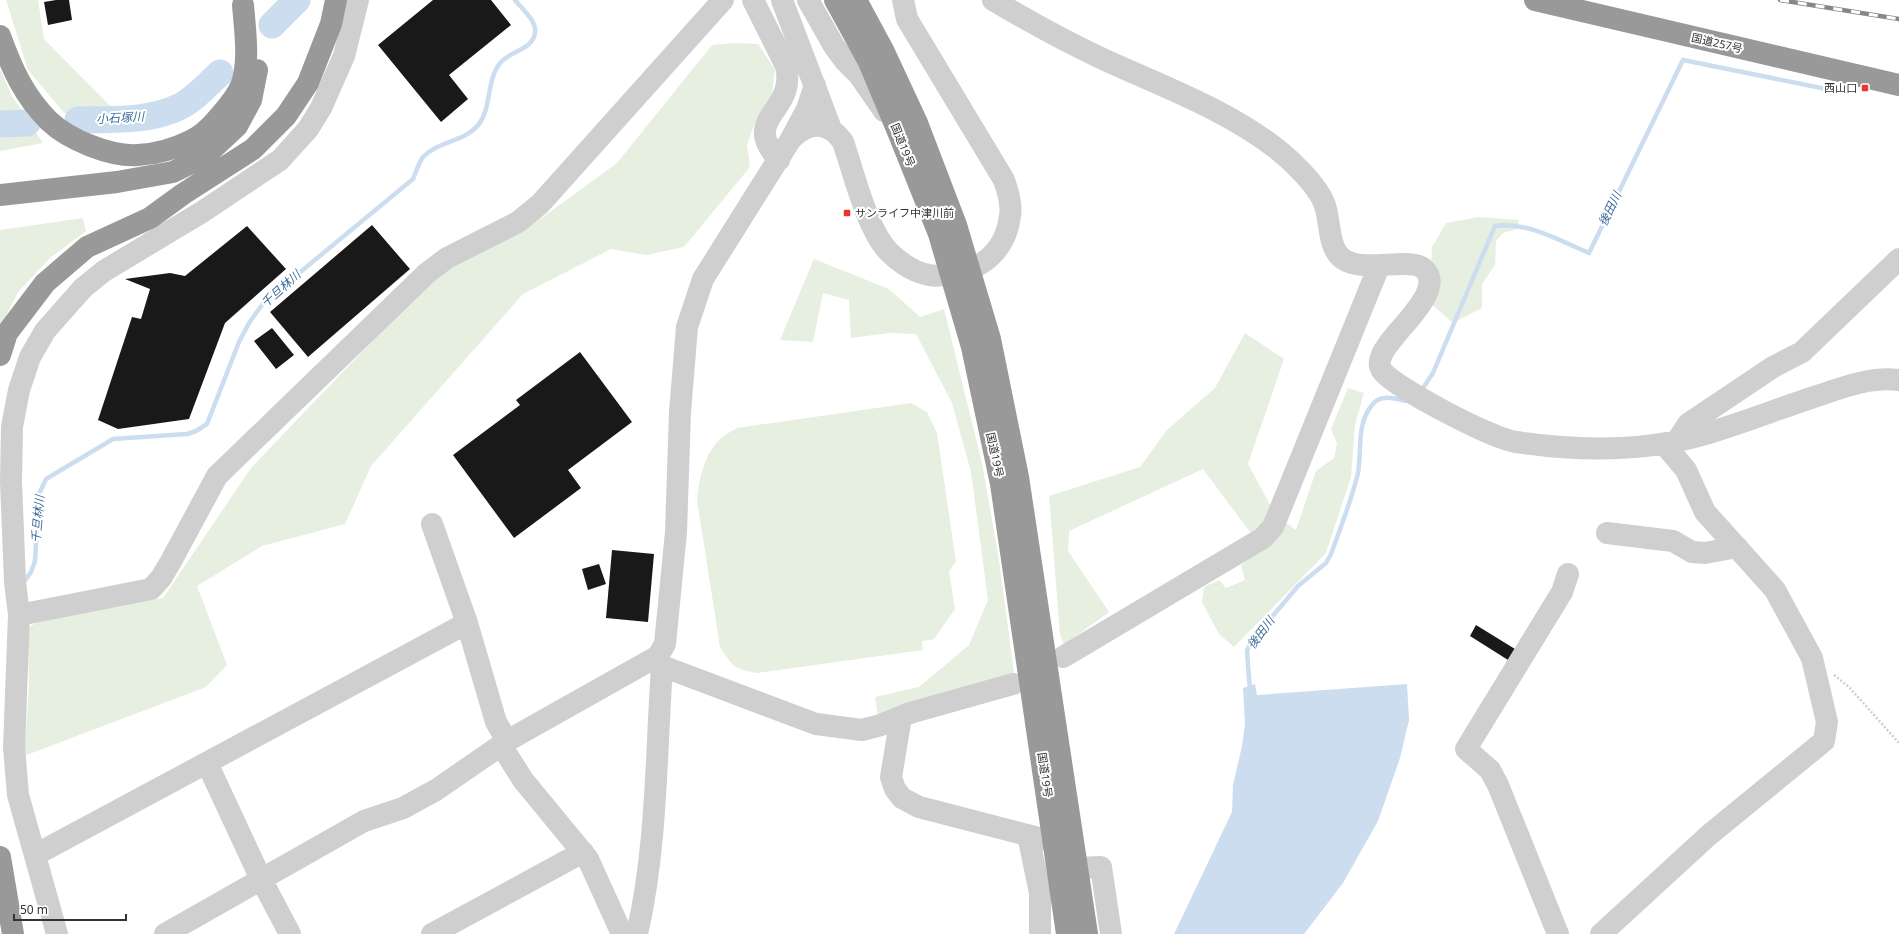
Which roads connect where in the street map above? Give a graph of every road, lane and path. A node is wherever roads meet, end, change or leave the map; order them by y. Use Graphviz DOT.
graph roads {
  1 [pos="336,0"];
  2 [pos="358,0"];
  3 [pos="723,0"];
  4 [pos="754,0"];
  5 [pos="782,0"];
  6 [pos="808,0"];
  7 [pos="835,0"];
  8 [pos="856,0"];
  9 [pos="902,0"];
  10 [pos="993,0"];
  11 [pos="1535,0"];
  12 [pos="242,3"];
  13 [pos="0,36"];
  14 [pos="815,85"];
  15 [pos="1899,85"];
  16 [pos="831,129"];
  17 [pos="899,134"];
  18 [pos="791,140"];
  19 [pos="779,160"];
  20 [pos="225,167"];
  21 [pos="0,195"];
  22 [pos="0,210"];
  23 [pos="1899,259"];
  24 [pos="1379,266"];
  25 [pos="0,355"];
  26 [pos="1899,380"];
  27 [pos="1670,443"];
  28 [pos="432,524"];
  29 [pos="1607,533"];
  30 [pos="1737,547"];
  31 [pos="1568,574"];
  32 [pos="8,583"];
  33 [pos="19,615"];
  34 [pos="467,624"];
  35 [pos="1063,657"];
  36 [pos="1812,658"];
  37 [pos="660,661"];
  38 [pos="1013,684"];
  39 [pos="901,717"];
  40 [pos="504,743"];
  41 [pos="1899,743"];
  42 [pos="207,763"];
  43 [pos="1028,835"];
  44 [pos="1054,842"];
  45 [pos="583,852"];
  46 [pos="35,855"];
  47 [pos="0,857"];
  48 [pos="1077,868"];
  49 [pos="261,879"];
  50 [pos="13,934"];
  51 [pos="57,934"];
  52 [pos="165,934"];
  53 [pos="290,934"];
  54 [pos="432,934"];
  55 [pos="622,934"];
  56 [pos="637,934"];
  57 [pos="1040,934"];
  58 [pos="1068,934"];
  59 [pos="1087,934"];
  60 [pos="1111,934"];
  61 [pos="1558,934"];
  62 [pos="1601,934"];
  1 -- 20 [label="highway"];
  2 -- 32 [label="street"];
  3 -- 33 [label="street"];
  4 -- 19 [label="street"];
  5 -- 14 [label="street"];
  6 -- 17 [label="street"];
  7 -- 17 [label="highway, 国道19号"];
  8 -- 48 [label="highway, 国道19号"];
  9 -- 16 [label="street"];
  10 -- 24 [label="street"];
  11 -- 15 [label="highway, 国道257号"];
  12 -- 13 [label="highway"];
  12 -- 21 [label="highway"];
  14 -- 16 [label="street"];
  14 -- 18 [label="street"];
  16 -- 18 [label="street"];
  17 -- 44 [label="highway, 国道19号"];
  18 -- 19 [label="street"];
  19 -- 37 [label="street"];
  20 -- 22 [label="highway"];
  20 -- 25 [label="highway"];
  23 -- 27 [label="street"];
  24 -- 27 [label="street"];
  24 -- 35 [label="street"];
  26 -- 27 [label="street"];
  27 -- 30 [label="street"];
  28 -- 34 [label="street"];
  29 -- 30 [label="street"];
  30 -- 36 [label="street"];
  31 -- 61 [label="street"];
  32 -- 33 [label="street"];
  33 -- 46 [label="street"];
  34 -- 40 [label="street"];
  34 -- 42 [label="street"];
  36 -- 41 [label="path"];
  36 -- 62 [label="street"];
  37 -- 39 [label="street"];
  37 -- 40 [label="street"];
  37 -- 56 [label="street"];
  38 -- 39 [label="street"];
  39 -- 43 [label="street"];
  40 -- 45 [label="street"];
  40 -- 49 [label="street"];
  42 -- 46 [label="street"];
  42 -- 49 [label="street"];
  43 -- 44 [label="street"];
  43 -- 57 [label="street"];
  44 -- 58 [label="highway, 国道19号"];
  45 -- 54 [label="street"];
  45 -- 55 [label="street"];
  46 -- 51 [label="street"];
  47 -- 50 [label="highway"];
  48 -- 59 [label="highway, 国道19号"];
  48 -- 60 [label="street"];
  49 -- 52 [label="street"];
  49 -- 53 [label="street"];
}
